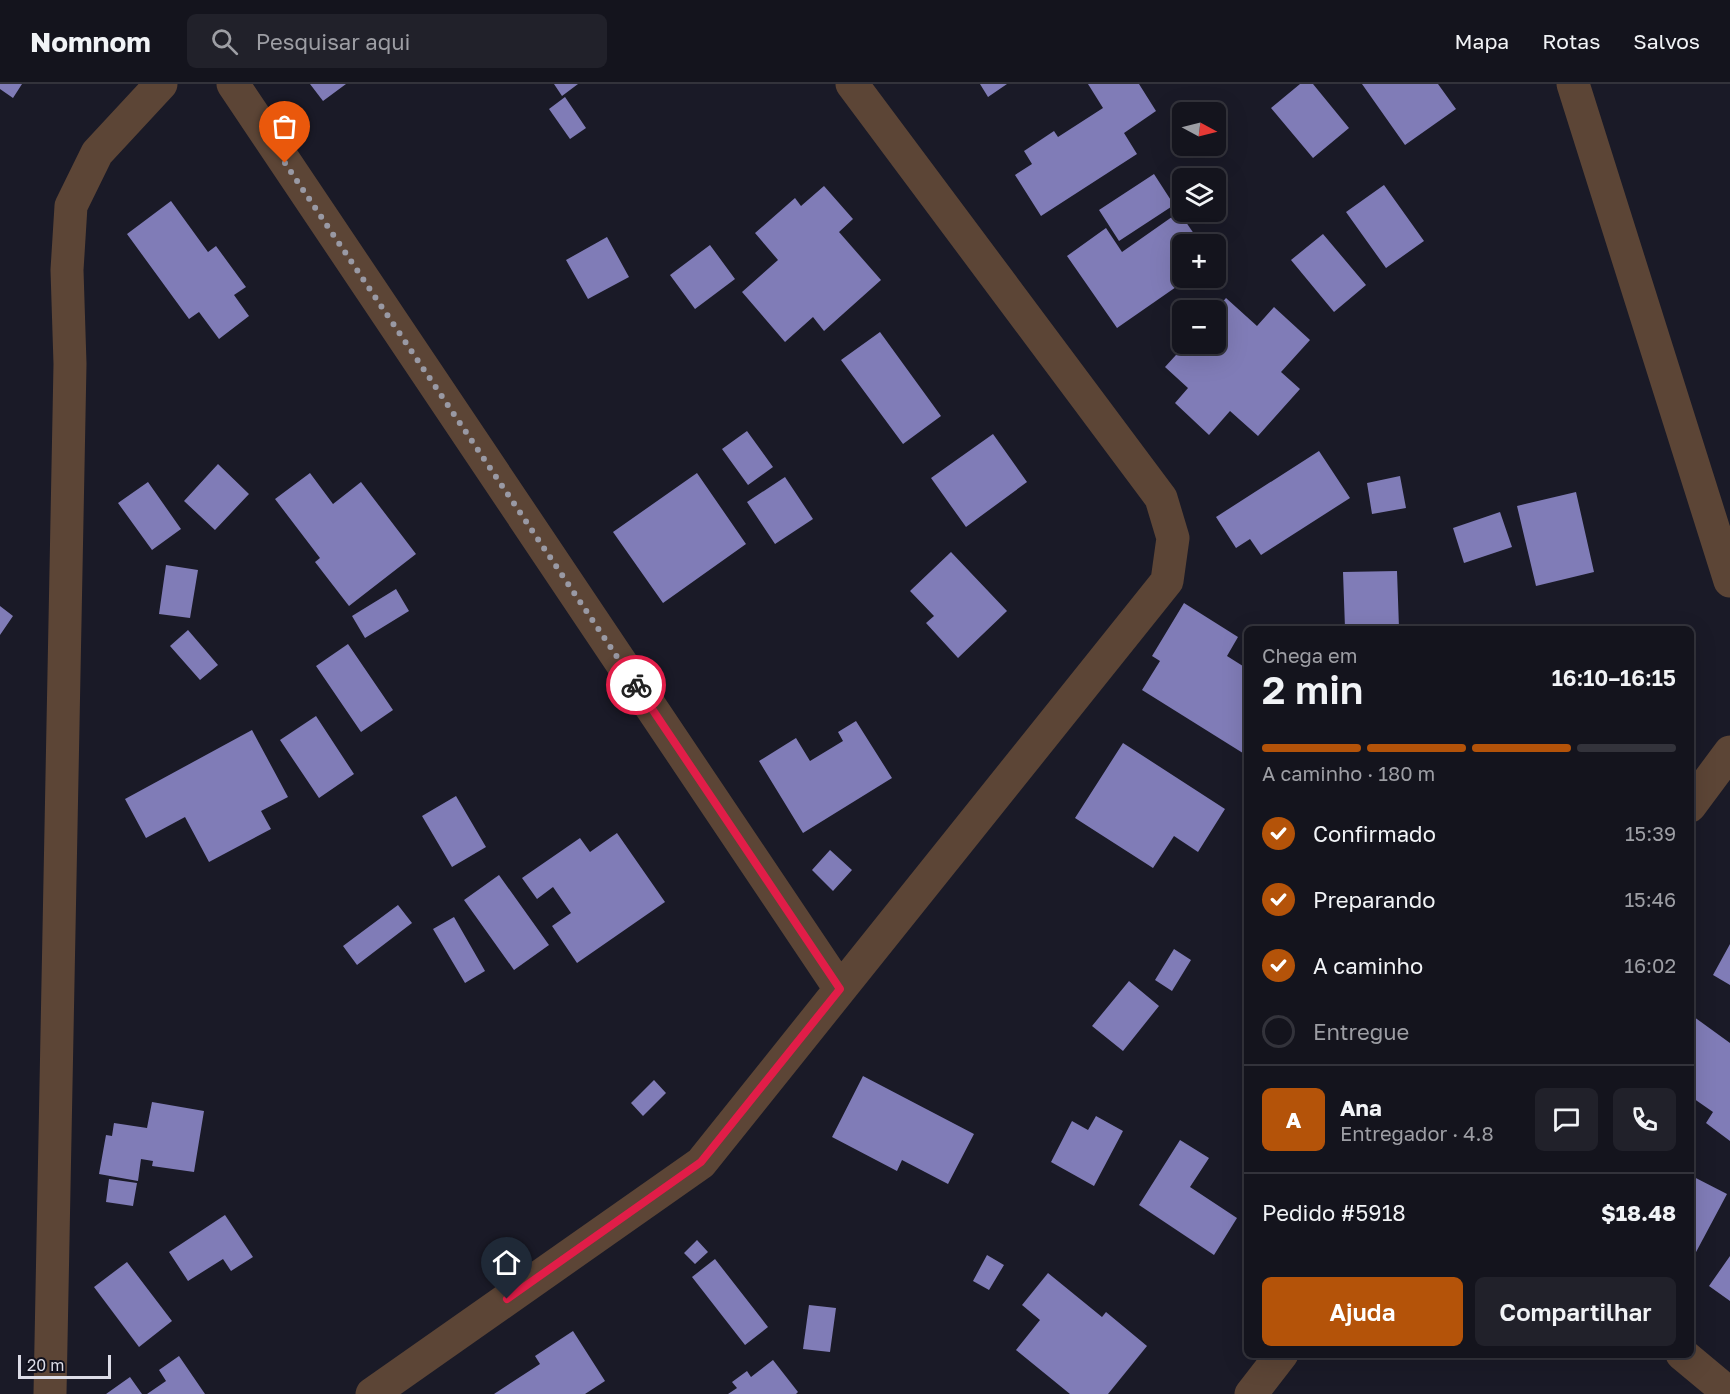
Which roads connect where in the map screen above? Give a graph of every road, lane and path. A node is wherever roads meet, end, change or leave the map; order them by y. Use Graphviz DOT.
graph roads {
  1 [pos="161,84"];
  2 [pos="233,84"];
  3 [pos="852,84"];
  4 [pos="1573,84"];
  5 [pos="1730,581"];
  6 [pos="1730,752"];
  7 [pos="1694,801"];
  8 [pos="840,989"];
  9 [pos="1279,1358"];
  10 [pos="1687,1358"];
  11 [pos="50,1394"];
  12 [pos="372,1394"];
  13 [pos="1251,1394"];
  14 [pos="1730,1394"];
  1 -- 11 [label="street"];
  2 -- 8 [label="street"];
  3 -- 8 [label="street"];
  4 -- 5 [label="street"];
  6 -- 7 [label="street"];
  8 -- 12 [label="street"];
  9 -- 13 [label="street"];
  10 -- 14 [label="street"];
}
